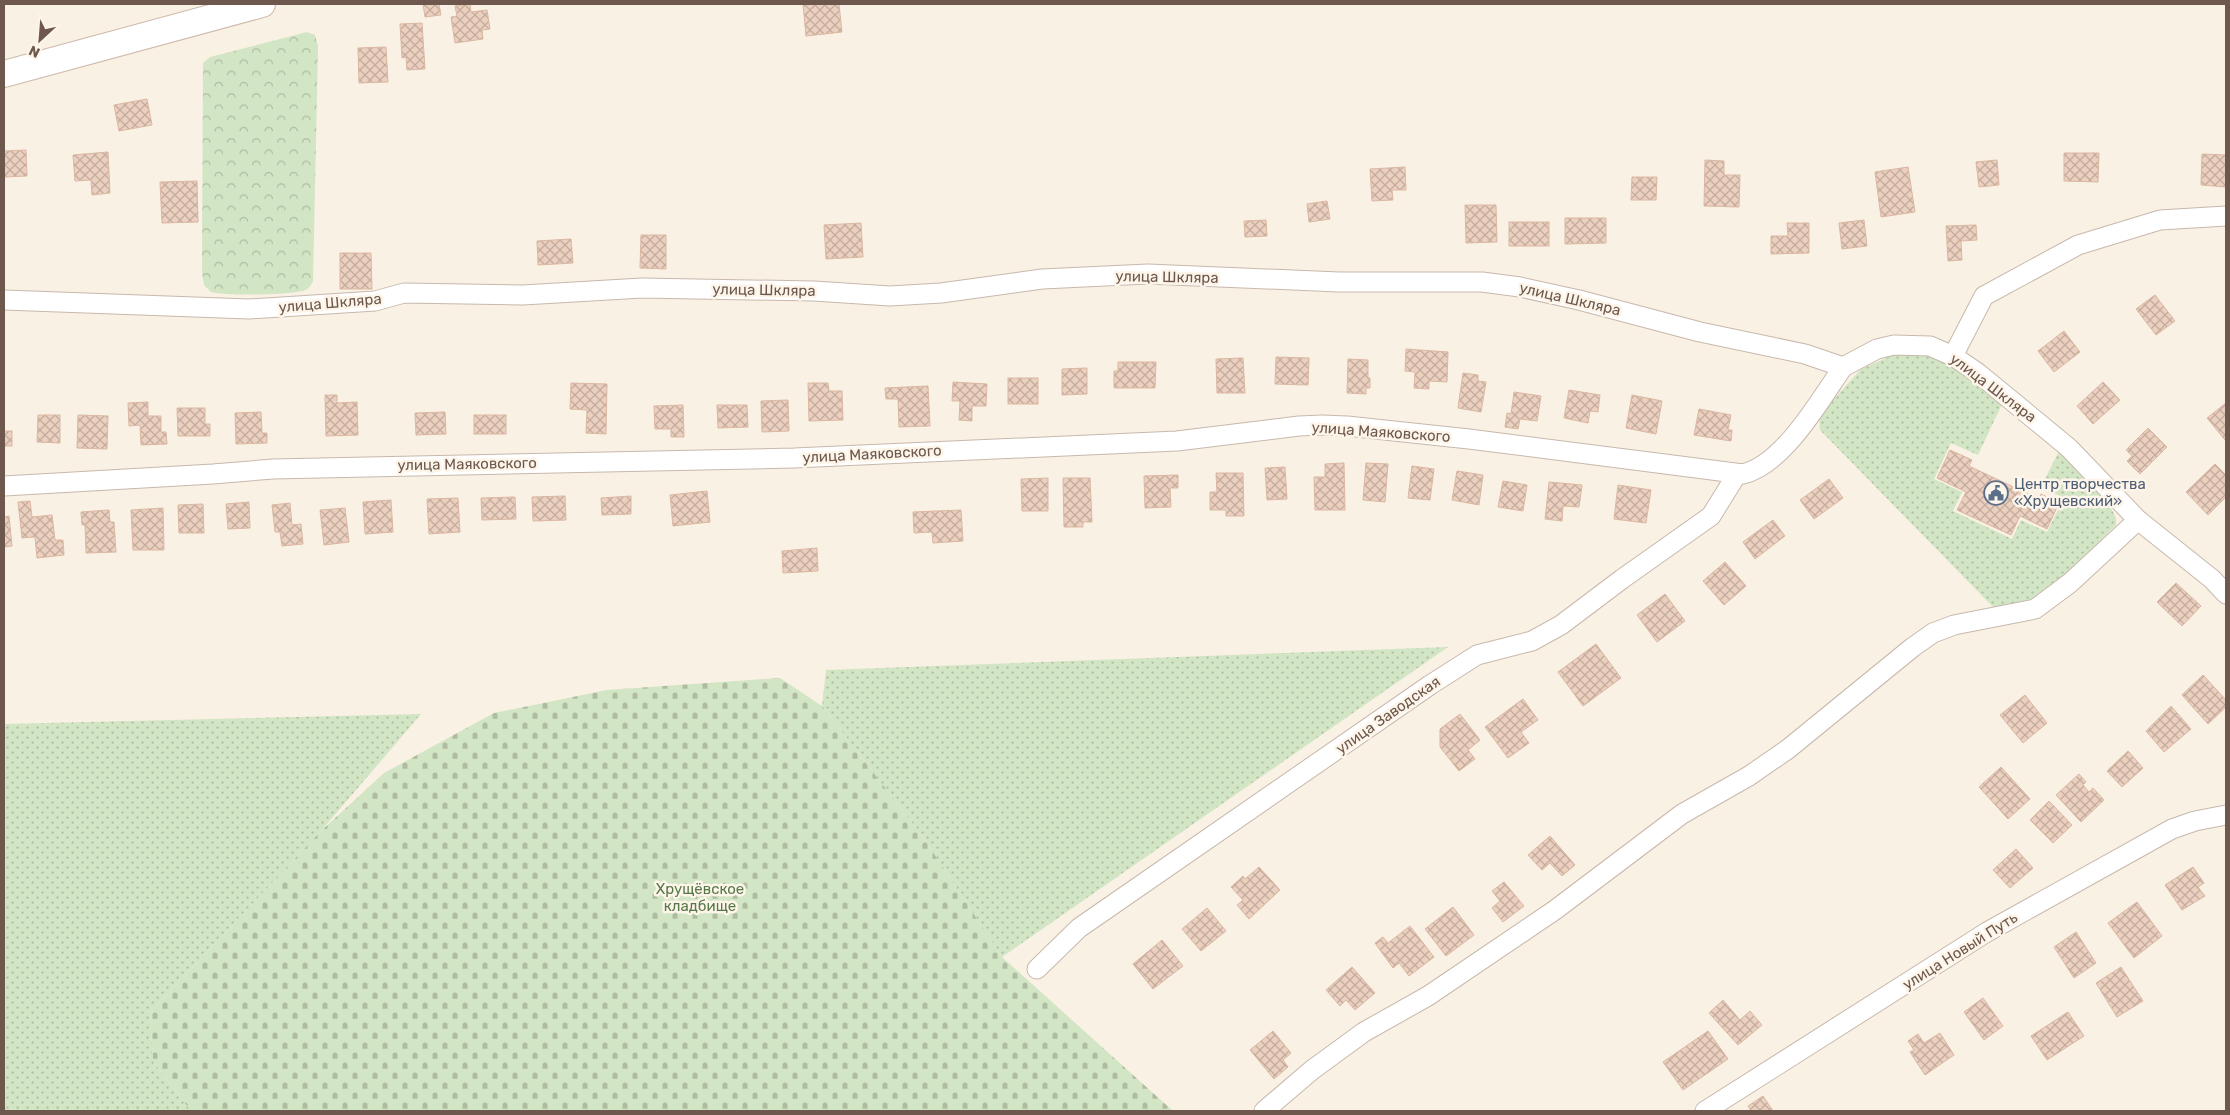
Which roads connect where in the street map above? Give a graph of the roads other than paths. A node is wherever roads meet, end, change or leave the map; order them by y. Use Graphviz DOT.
graph roads {
  1 [pos="262,4"];
  2 [pos="4,74"];
  3 [pos="2226,216"];
  4 [pos="4,300"];
  5 [pos="1953,356"];
  6 [pos="1843,367"];
  7 [pos="1737,474"];
  8 [pos="4,486"];
  9 [pos="2138,520"];
  10 [pos="2226,594"];
  11 [pos="2226,815"];
  12 [pos="1038,969"];
  13 [pos="1264,1111"];
  14 [pos="1705,1111"];
  1 -- 2 [label="main road"];
  3 -- 5 [label="street"];
  4 -- 6 [label="street, улица Шкляра"];
  5 -- 6 [label="street, улица Шкляра"];
  5 -- 9 [label="street, улица Шкляра"];
  6 -- 7 [label="street"];
  7 -- 8 [label="street, улица Маяковского"];
  7 -- 12 [label="street, улица Заводская"];
  9 -- 10 [label="street, улица Шкляра"];
  9 -- 13 [label="street"];
  11 -- 14 [label="street, улица Новый Путь"];
}
